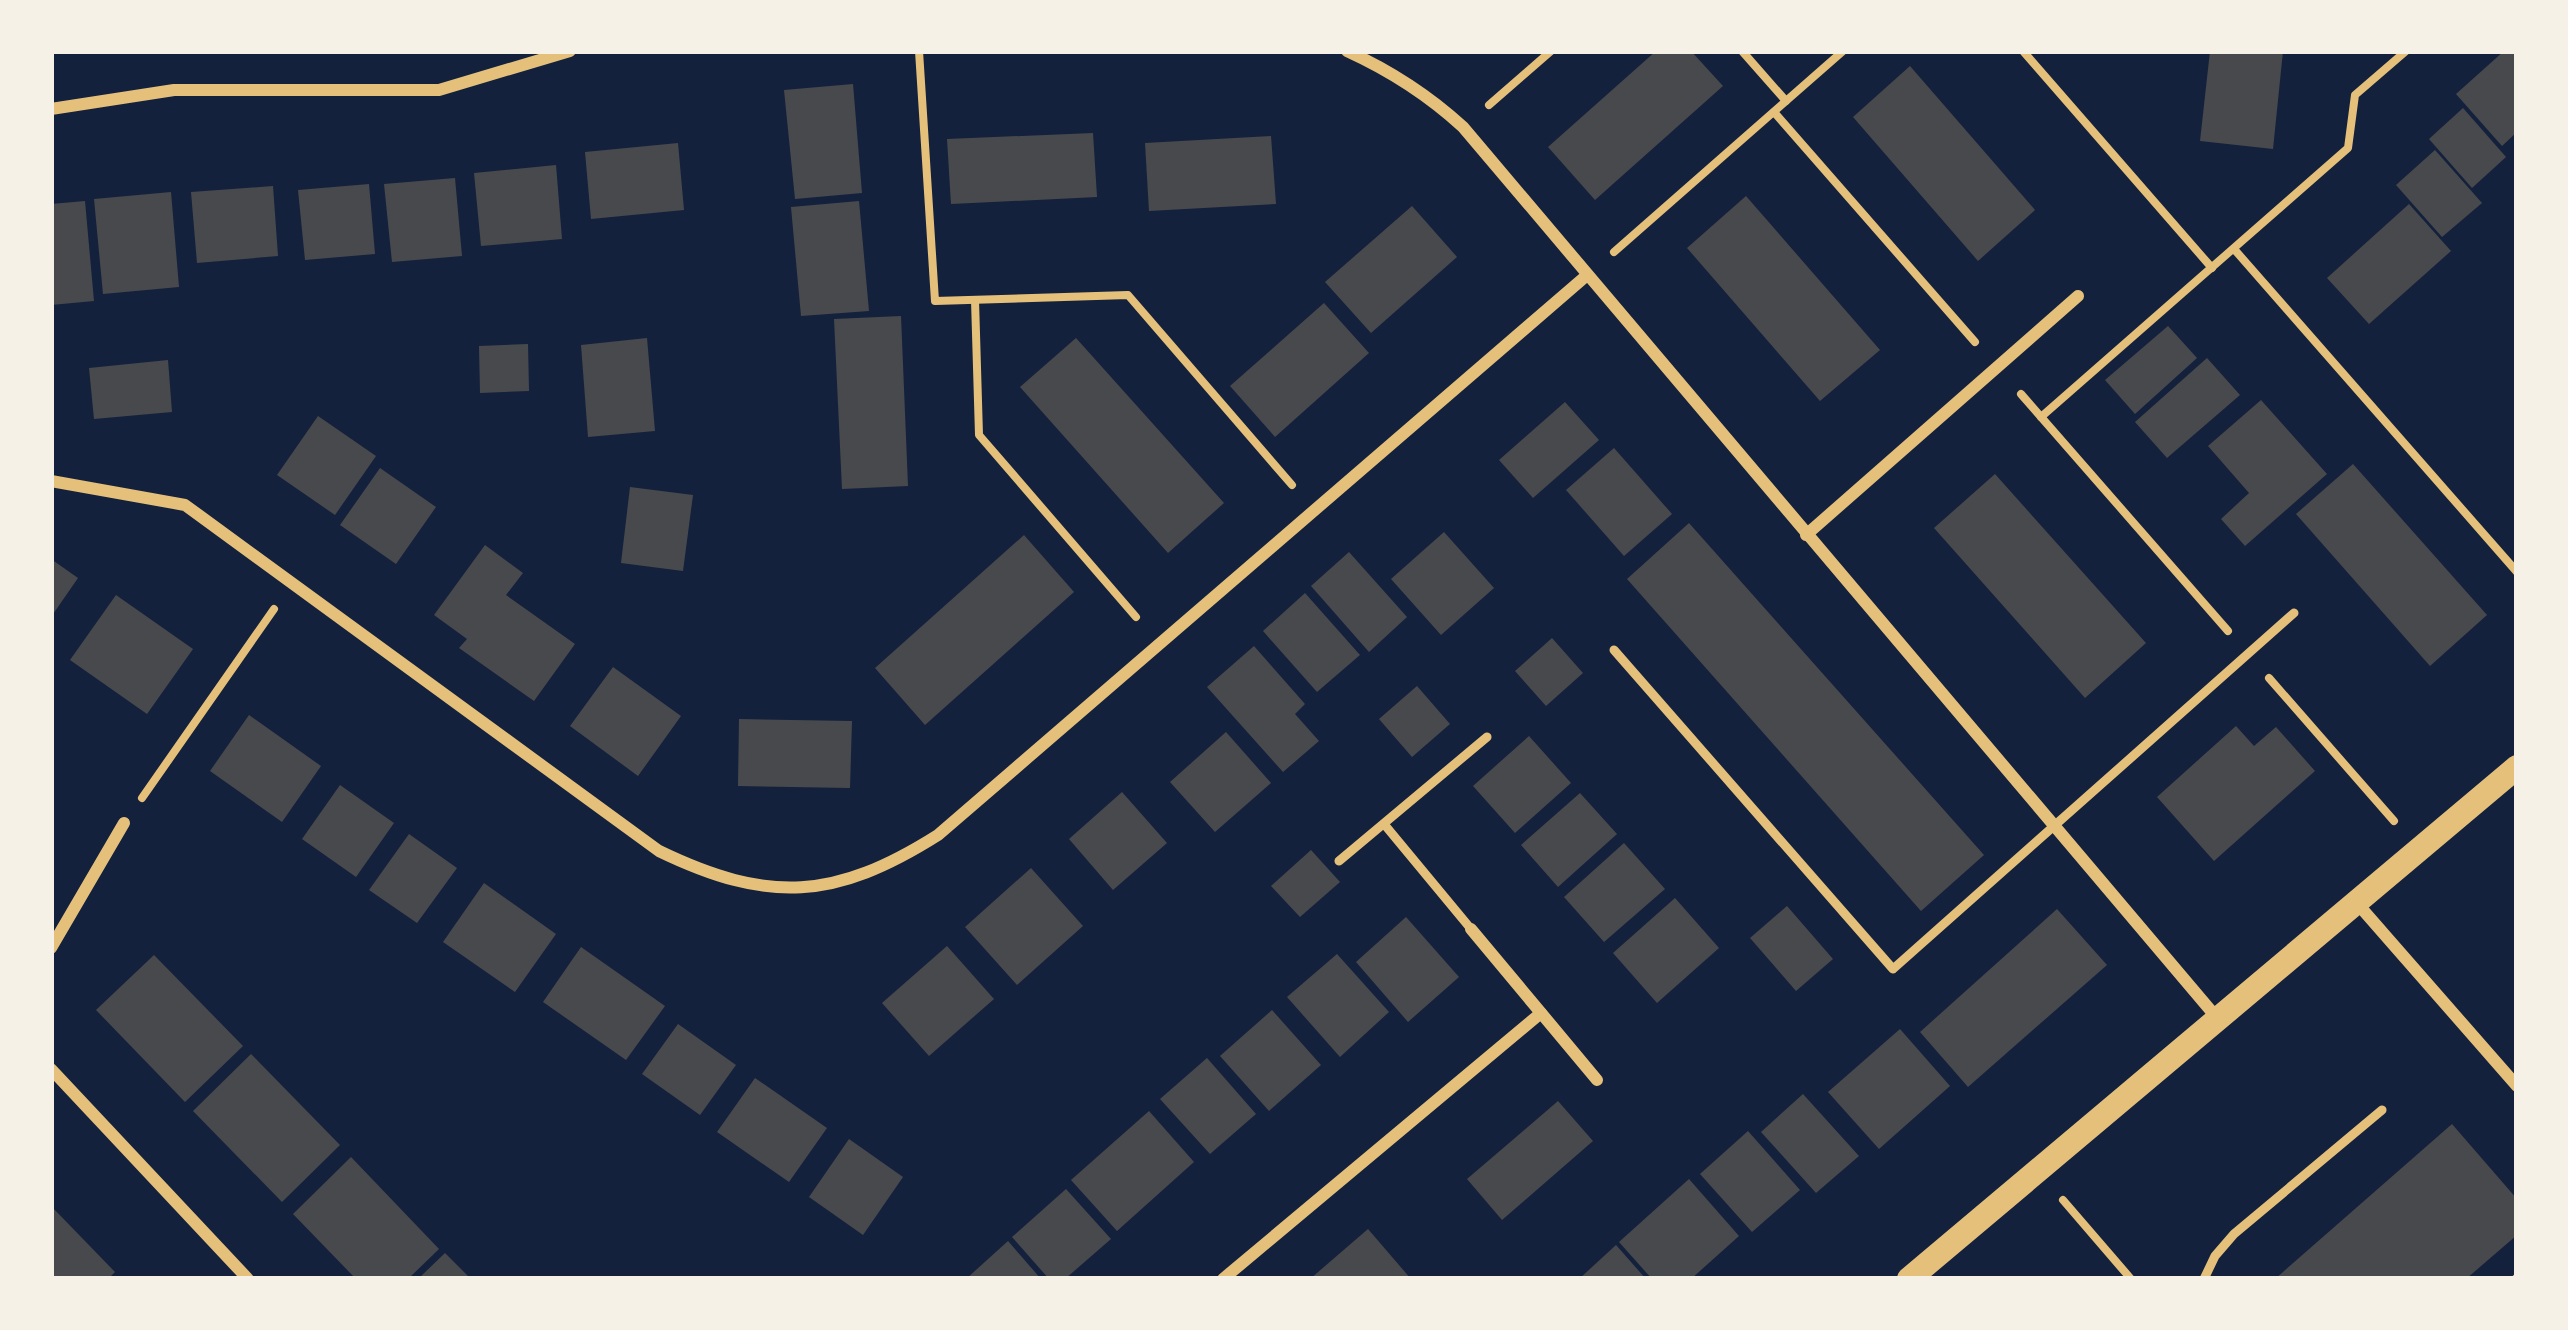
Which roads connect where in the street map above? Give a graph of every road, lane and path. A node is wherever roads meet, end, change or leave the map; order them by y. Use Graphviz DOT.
graph roads {
  1 [pos="570,51"];
  2 [pos="920,51"];
  3 [pos="1347,51"];
  4 [pos="1551,51"];
  5 [pos="1742,51"];
  6 [pos="1844,51"];
  7 [pos="2023,51"];
  8 [pos="2406,51"];
  9 [pos="1786,101"];
  10 [pos="51,109"];
  11 [pos="1774,112"];
  12 [pos="1463,127"];
  13 [pos="2234,249"];
  14 [pos="2212,268"];
  15 [pos="1586,276"];
  16 [pos="2078,296"];
  17 [pos="975,300"];
  18 [pos="1997,368"];
  19 [pos="2041,417"];
  20 [pos="51,481"];
  21 [pos="1314,510"];
  22 [pos="1806,535"];
  23 [pos="2517,572"];
  24 [pos="292,584"];
  25 [pos="2294,613"];
  26 [pos="1159,644"];
  27 [pos="1614,650"];
  28 [pos="2248,654"];
  29 [pos="1487,737"];
  30 [pos="2517,767"];
  31 [pos="124,823"];
  32 [pos="1384,824"];
  33 [pos="2053,825"];
  34 [pos="2418,849"];
  35 [pos="1340,861"];
  36 [pos="2356,902"];
  37 [pos="1471,929"];
  38 [pos="51,948"];
  39 [pos="1541,1013"];
  40 [pos="2219,1020"];
  41 [pos="51,1069"];
  42 [pos="1597,1080"];
  43 [pos="2517,1086"];
  44 [pos="2382,1110"];
  45 [pos="2038,1171"];
  46 [pos="248,1279"];
  47 [pos="1222,1279"];
  48 [pos="1909,1279"];
  49 [pos="2131,1279"];
  50 [pos="2204,1279"];
  1 -- 10 [label="street"];
  2 -- 17 [label="path"];
  3 -- 12 [label="street"];
  4 -- 12 [label="path"];
  5 -- 9 [label="path"];
  6 -- 9 [label="path"];
  7 -- 14 [label="path"];
  8 -- 13 [label="path"];
  9 -- 11 [label="path"];
  11 -- 15 [label="path"];
  11 -- 18 [label="path"];
  12 -- 15 [label="street"];
  13 -- 14 [label="path"];
  13 -- 23 [label="path"];
  14 -- 19 [label="path"];
  15 -- 21 [label="street"];
  15 -- 22 [label="street"];
  16 -- 18 [label="street"];
  17 -- 21 [label="path"];
  17 -- 26 [label="path"];
  18 -- 19 [label="path"];
  18 -- 22 [label="street"];
  19 -- 28 [label="path"];
  20 -- 24 [label="street"];
  21 -- 26 [label="street"];
  22 -- 33 [label="street"];
  24 -- 26 [label="street"];
  24 -- 31 [label="path"];
  25 -- 28 [label="lane"];
  27 -- 33 [label="lane"];
  28 -- 33 [label="lane"];
  28 -- 34 [label="path"];
  29 -- 32 [label="lane"];
  30 -- 34 [label="main road"];
  31 -- 38 [label="street"];
  32 -- 35 [label="lane"];
  32 -- 37 [label="lane"];
  33 -- 40 [label="street"];
  34 -- 36 [label="main road"];
  36 -- 40 [label="main road"];
  36 -- 43 [label="street"];
  37 -- 39 [label="street"];
  39 -- 42 [label="street"];
  39 -- 47 [label="street"];
  40 -- 45 [label="main road"];
  41 -- 46 [label="street"];
  44 -- 50 [label="lane"];
  45 -- 48 [label="main road"];
  45 -- 49 [label="path"];
}
